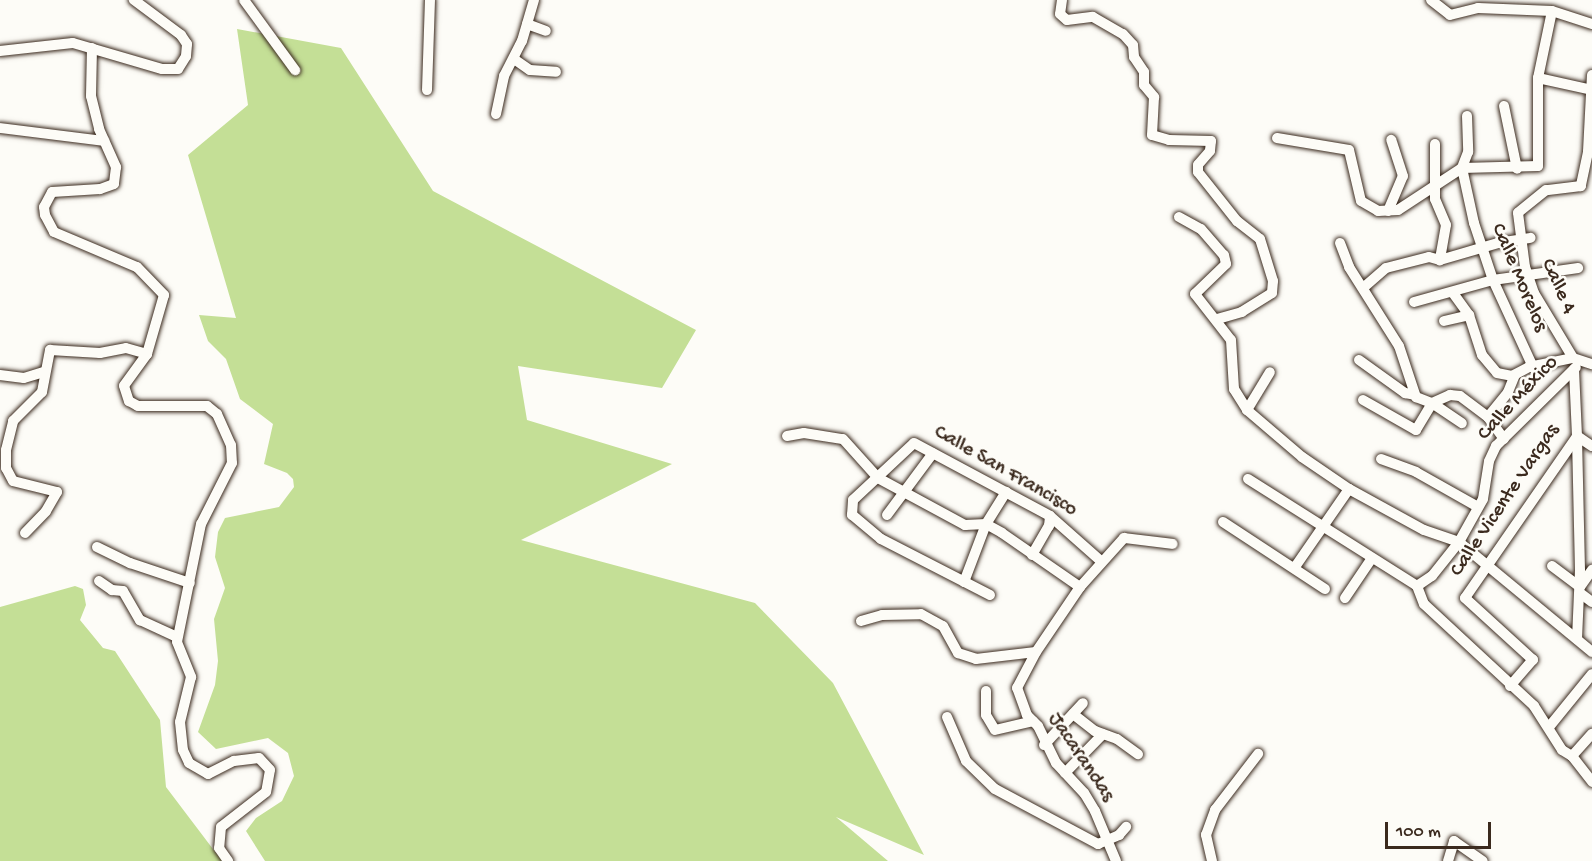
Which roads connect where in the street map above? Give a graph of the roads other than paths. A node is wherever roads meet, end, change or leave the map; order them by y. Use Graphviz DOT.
graph roads {
  1 [pos="134,0"];
  2 [pos="244,0"];
  3 [pos="430,0"];
  4 [pos="534,0"];
  5 [pos="1062,0"];
  6 [pos="1431,0"];
  7 [pos="1552,11"];
  8 [pos="527,24"];
  9 [pos="1592,24"];
  10 [pos="546,31"];
  11 [pos="92,48"];
  12 [pos="0,51"];
  13 [pos="514,59"];
  14 [pos="295,70"];
  15 [pos="556,72"];
  16 [pos="1592,75"];
  17 [pos="1538,78"];
  18 [pos="427,90"];
  19 [pos="1591,90"];
  20 [pos="1504,106"];
  21 [pos="496,114"];
  22 [pos="1467,116"];
  23 [pos="0,128"];
  24 [pos="1277,138"];
  25 [pos="1391,140"];
  26 [pos="104,141"];
  27 [pos="1435,144"];
  28 [pos="1462,168"];
  29 [pos="1516,169"];
  30 [pos="1436,186"];
  31 [pos="1388,212"];
  32 [pos="1179,217"];
  33 [pos="1526,239"];
  34 [pos="1340,243"];
  35 [pos="1482,249"];
  36 [pos="1440,260"];
  37 [pos="1578,268"];
  38 [pos="1527,275"];
  39 [pos="1493,280"];
  40 [pos="1363,288"];
  41 [pos="1453,293"];
  42 [pos="1414,302"];
  43 [pos="1469,315"];
  44 [pos="1217,319"];
  45 [pos="1444,321"];
  46 [pos="147,354"];
  47 [pos="1359,360"];
  48 [pos="1580,363"];
  49 [pos="1533,367"];
  50 [pos="44,372"];
  51 [pos="1270,372"];
  52 [pos="0,375"];
  53 [pos="1515,375"];
  54 [pos="1414,395"];
  55 [pos="1363,400"];
  56 [pos="1432,404"];
  57 [pos="1247,410"];
  58 [pos="1488,417"];
  59 [pos="1462,423"];
  60 [pos="788,436"];
  61 [pos="1577,436"];
  62 [pos="1504,439"];
  63 [pos="1592,446"];
  64 [pos="933,453"];
  65 [pos="1381,459"];
  66 [pos="878,478"];
  67 [pos="1248,479"];
  68 [pos="1349,489"];
  69 [pos="904,491"];
  70 [pos="1006,492"];
  71 [pos="1478,507"];
  72 [pos="887,515"];
  73 [pos="1050,516"];
  74 [pos="1223,522"];
  75 [pos="986,524"];
  76 [pos="1323,528"];
  77 [pos="25,533"];
  78 [pos="1460,542"];
  79 [pos="1173,544"];
  80 [pos="97,547"];
  81 [pos="1032,555"];
  82 [pos="1372,558"];
  83 [pos="1102,562"];
  84 [pos="1552,566"];
  85 [pos="1295,567"];
  86 [pos="1488,567"];
  87 [pos="1592,570"];
  88 [pos="99,581"];
  89 [pos="964,582"];
  90 [pos="190,583"];
  91 [pos="1417,586"];
  92 [pos="1080,587"];
  93 [pos="1325,589"];
  94 [pos="1580,590"];
  95 [pos="990,595"];
  96 [pos="1345,598"];
  97 [pos="1592,602"];
  98 [pos="861,621"];
  99 [pos="177,636"];
  100 [pos="1577,639"];
  101 [pos="1036,652"];
  102 [pos="1592,652"];
  103 [pos="1592,674"];
  104 [pos="1510,686"];
  105 [pos="986,690"];
  106 [pos="1083,703"];
  107 [pos="1074,714"];
  108 [pos="947,717"];
  109 [pos="1033,721"];
  110 [pos="1549,727"];
  111 [pos="1103,734"];
  112 [pos="1592,735"];
  113 [pos="1044,745"];
  114 [pos="1138,754"];
  115 [pos="1257,754"];
  116 [pos="1572,756"];
  117 [pos="1065,773"];
  118 [pos="1590,781"];
  119 [pos="1126,827"];
  120 [pos="1107,842"];
  121 [pos="228,861"];
  122 [pos="1116,861"];
  123 [pos="1212,861"];
  124 [pos="1448,861"];
  125 [pos="1483,861"];
  1 -- 11 [label="street"];
  2 -- 14 [label="street"];
  3 -- 18 [label="street"];
  4 -- 8 [label="street"];
  5 -- 44 [label="street"];
  6 -- 7 [label="street"];
  7 -- 9 [label="street"];
  7 -- 17 [label="street"];
  8 -- 10 [label="street"];
  8 -- 13 [label="street"];
  11 -- 12 [label="street"];
  11 -- 26 [label="street"];
  13 -- 15 [label="street"];
  13 -- 21 [label="street"];
  16 -- 19 [label="street, Calle 4"];
  17 -- 19 [label="street"];
  17 -- 29 [label="street"];
  19 -- 33 [label="street, Calle 4"];
  20 -- 29 [label="street"];
  22 -- 28 [label="street"];
  23 -- 26 [label="street"];
  24 -- 31 [label="street"];
  25 -- 31 [label="street"];
  26 -- 46 [label="street"];
  27 -- 30 [label="street"];
  28 -- 29 [label="street"];
  28 -- 30 [label="street"];
  28 -- 35 [label="street, Calle Morelos"];
  30 -- 31 [label="street"];
  30 -- 36 [label="street"];
  32 -- 44 [label="street"];
  33 -- 35 [label="street"];
  33 -- 38 [label="street, Calle 4"];
  34 -- 40 [label="street"];
  35 -- 36 [label="street"];
  35 -- 39 [label="street, Calle Morelos"];
  36 -- 40 [label="street"];
  37 -- 38 [label="street"];
  38 -- 39 [label="street"];
  38 -- 48 [label="street, Calle 4"];
  39 -- 41 [label="street"];
  39 -- 49 [label="street, Calle Morelos"];
  40 -- 54 [label="street"];
  41 -- 42 [label="street"];
  41 -- 43 [label="street"];
  43 -- 45 [label="street"];
  43 -- 53 [label="street"];
  44 -- 57 [label="street"];
  46 -- 50 [label="street"];
  46 -- 90 [label="street"];
  47 -- 54 [label="street"];
  48 -- 49 [label="street"];
  48 -- 61 [label="street, Calle Vicente Vargas"];
  48 -- 62 [label="street, Calle México"];
  49 -- 53 [label="street"];
  50 -- 52 [label="street"];
  50 -- 77 [label="street"];
  51 -- 57 [label="street"];
  53 -- 58 [label="street"];
  54 -- 56 [label="street"];
  55 -- 56 [label="street"];
  56 -- 58 [label="street"];
  56 -- 59 [label="street"];
  57 -- 68 [label="street"];
  58 -- 62 [label="street"];
  60 -- 66 [label="street"];
  61 -- 63 [label="street"];
  61 -- 86 [label="street, Calle Vicente Vargas"];
  61 -- 94 [label="street"];
  62 -- 71 [label="street, Calle México"];
  64 -- 66 [label="street, Calle San Francisco"];
  64 -- 69 [label="street"];
  64 -- 70 [label="street, Calle San Francisco"];
  65 -- 71 [label="street"];
  66 -- 69 [label="street"];
  66 -- 89 [label="street"];
  67 -- 76 [label="street"];
  68 -- 76 [label="street"];
  68 -- 78 [label="street"];
  69 -- 72 [label="street"];
  69 -- 75 [label="street"];
  70 -- 73 [label="street, Calle San Francisco"];
  70 -- 75 [label="street"];
  71 -- 78 [label="street, Calle México"];
  73 -- 81 [label="street"];
  73 -- 83 [label="street, Calle San Francisco"];
  74 -- 85 [label="street"];
  75 -- 81 [label="street"];
  75 -- 89 [label="street"];
  76 -- 82 [label="street"];
  76 -- 85 [label="street"];
  78 -- 86 [label="street"];
  78 -- 91 [label="street, Calle México"];
  79 -- 83 [label="street"];
  80 -- 90 [label="street"];
  81 -- 92 [label="street"];
  82 -- 91 [label="street"];
  82 -- 96 [label="street"];
  83 -- 92 [label="street"];
  84 -- 94 [label="street"];
  85 -- 93 [label="street"];
  86 -- 100 [label="street"];
  86 -- 104 [label="street, Calle Vicente Vargas"];
  87 -- 94 [label="street"];
  88 -- 99 [label="street"];
  89 -- 95 [label="street"];
  90 -- 99 [label="street"];
  91 -- 104 [label="street"];
  92 -- 101 [label="street"];
  94 -- 97 [label="street"];
  94 -- 100 [label="street"];
  98 -- 101 [label="street"];
  99 -- 121 [label="street"];
  100 -- 102 [label="street"];
  101 -- 109 [label="street, Jacarandas"];
  103 -- 110 [label="street"];
  104 -- 110 [label="street"];
  105 -- 109 [label="street"];
  106 -- 107 [label="street"];
  107 -- 111 [label="street"];
  107 -- 113 [label="street"];
  108 -- 120 [label="street"];
  109 -- 113 [label="street, Jacarandas"];
  110 -- 116 [label="street"];
  111 -- 114 [label="street"];
  111 -- 117 [label="street"];
  112 -- 116 [label="street"];
  113 -- 117 [label="street, Jacarandas"];
  115 -- 123 [label="street"];
  116 -- 118 [label="street"];
  117 -- 120 [label="street, Jacarandas"];
  119 -- 120 [label="street"];
  120 -- 122 [label="street, Jacarandas"];
  124 -- 125 [label="street"];
}
